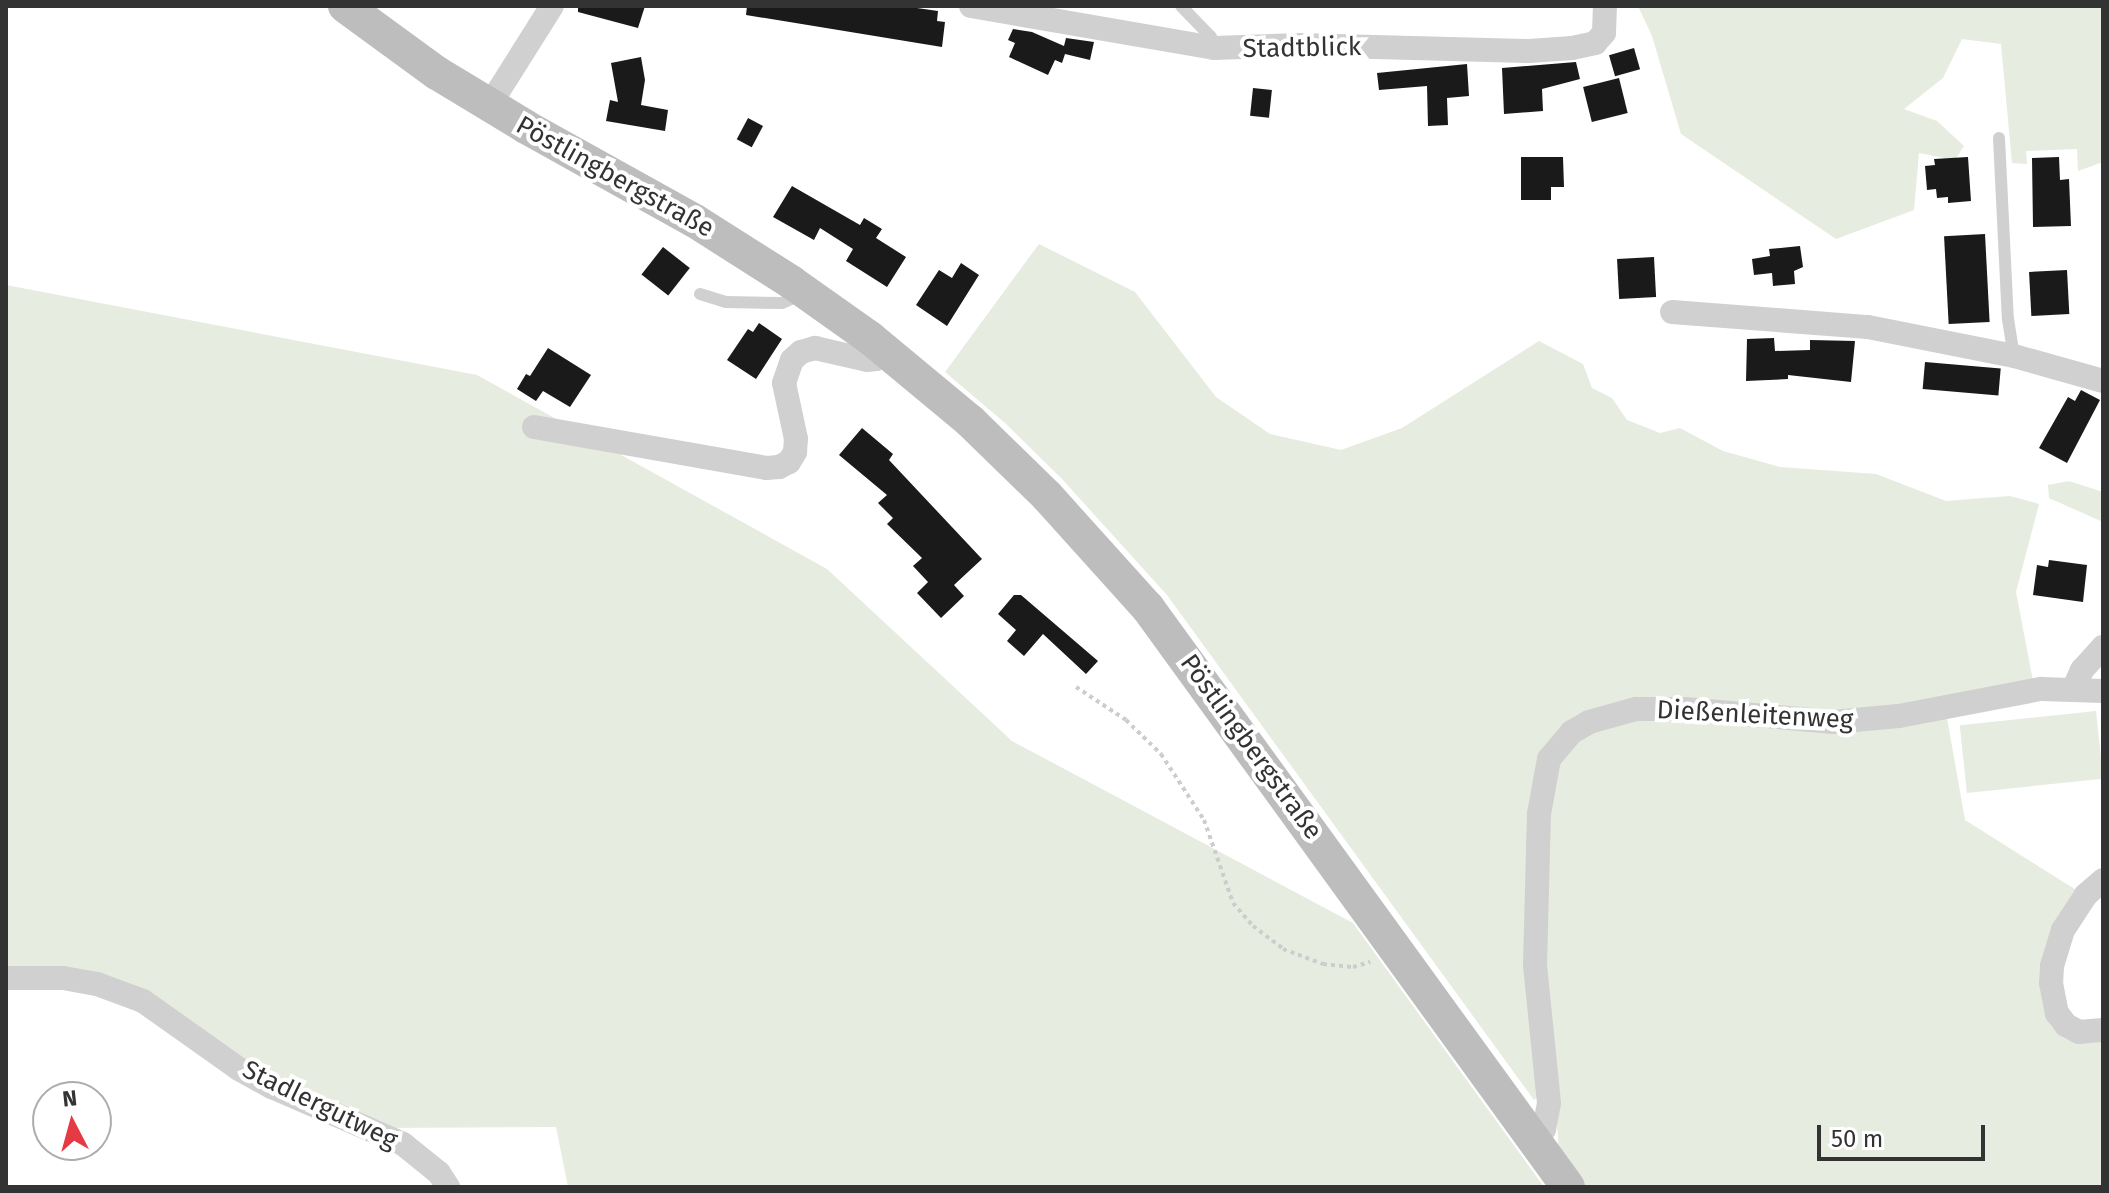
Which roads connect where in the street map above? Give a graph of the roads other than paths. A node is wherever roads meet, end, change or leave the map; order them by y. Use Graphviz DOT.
graph roads {
  1 [pos="345,6"];
  2 [pos="552,6"];
  3 [pos="971,6"];
  4 [pos="1181,6"];
  5 [pos="1605,6"];
  6 [pos="1214,48"];
  7 [pos="493,100"];
  8 [pos="1999,138"];
  9 [pos="805,292"];
  10 [pos="700,294"];
  11 [pos="1672,312"];
  12 [pos="885,350"];
  13 [pos="2014,356"];
  14 [pos="2103,381"];
  15 [pos="534,427"];
  16 [pos="2103,647"];
  17 [pos="2074,688"];
  18 [pos="2103,691"];
  19 [pos="2103,880"];
  20 [pos="6,978"];
  21 [pos="2103,1030"];
  22 [pos="1533,1137"];
  23 [pos="448,1187"];
  24 [pos="1568,1187"];
  1 -- 7 [label="main road, Pöstlingbergstraße"];
  2 -- 7 [label="street"];
  3 -- 6 [label="street, Stadtblick"];
  4 -- 6 [label="lane"];
  5 -- 6 [label="street, Stadtblick"];
  7 -- 9 [label="main road, Pöstlingbergstraße"];
  8 -- 13 [label="lane"];
  9 -- 10 [label="lane"];
  9 -- 12 [label="main road, Pöstlingbergstraße"];
  11 -- 13 [label="street"];
  12 -- 15 [label="street"];
  12 -- 22 [label="main road, Pöstlingbergstraße"];
  13 -- 14 [label="street"];
  16 -- 17 [label="street"];
  17 -- 18 [label="street, Dießenleitenweg"];
  17 -- 22 [label="street, Dießenleitenweg"];
  19 -- 21 [label="street"];
  20 -- 23 [label="street, Stadlergutweg"];
  22 -- 24 [label="main road, Pöstlingbergstraße"];
}
